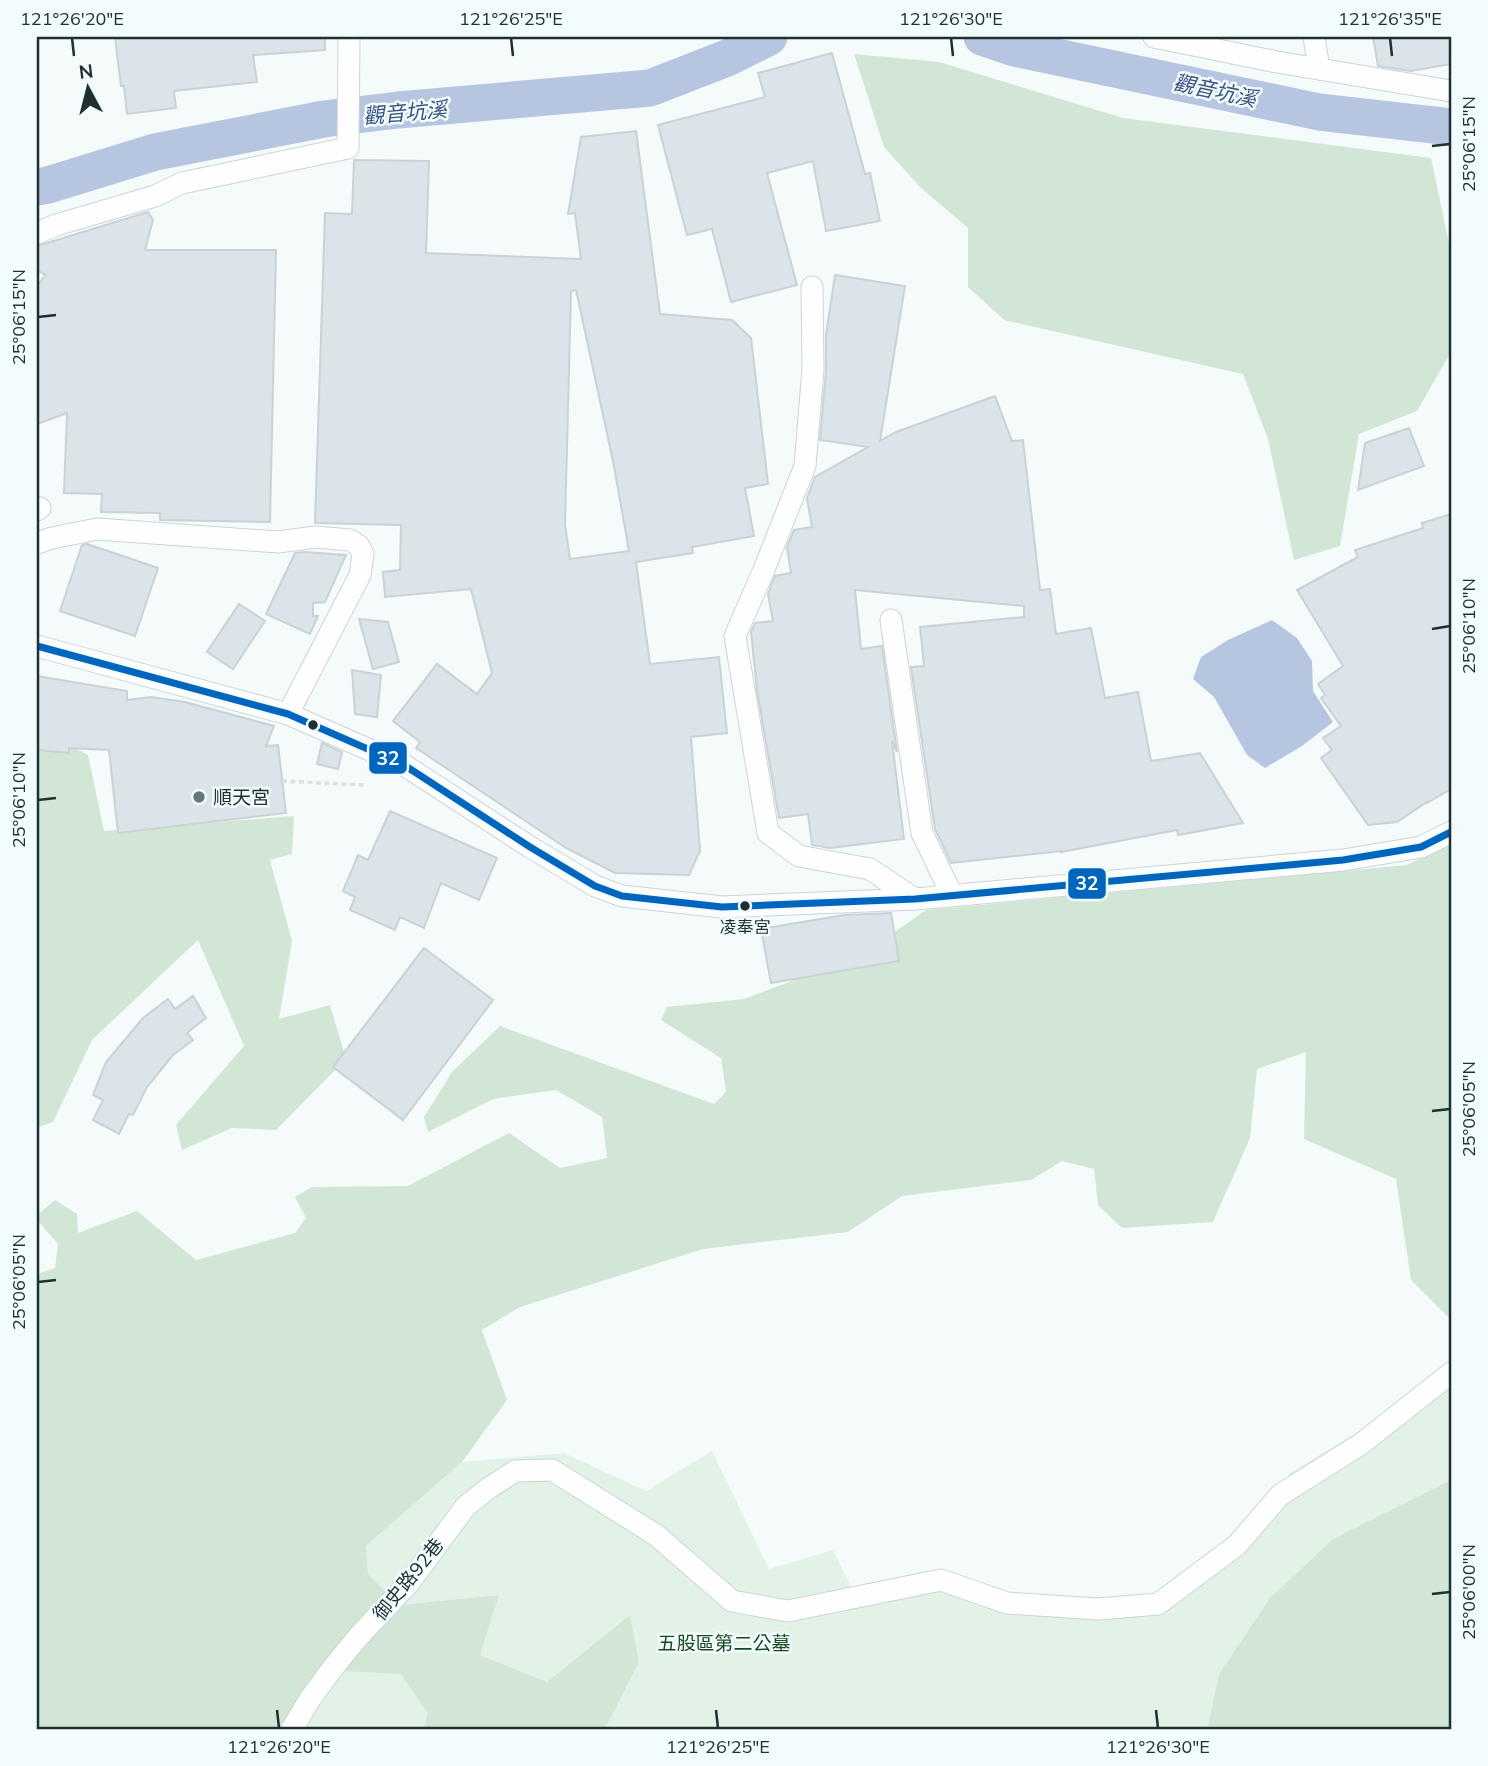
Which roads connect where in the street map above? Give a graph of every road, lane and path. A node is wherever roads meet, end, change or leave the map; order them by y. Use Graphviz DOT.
graph roads {
  1 [pos="349,37"];
  2 [pos="1154,37"];
  3 [pos="1314,37"];
  4 [pos="1319,69"];
  5 [pos="1451,91"];
  6 [pos="37,233"];
  7 [pos="812,287"];
  8 [pos="37,544"];
  9 [pos="891,620"];
  10 [pos="37,646"];
  11 [pos="288,714"];
  12 [pos="282,781"];
  13 [pos="364,785"];
  14 [pos="1451,832"];
  15 [pos="953,895"];
  16 [pos="915,899"];
  17 [pos="1451,1373"];
  18 [pos="292,1729"];
  1 -- 6 [label="street"];
  2 -- 4 [label="street"];
  3 -- 4 [label="street"];
  4 -- 5 [label="street"];
  7 -- 16 [label="street"];
  8 -- 11 [label="street"];
  9 -- 15 [label="street"];
  10 -- 11 [label="street"];
  11 -- 16 [label="street"];
  12 -- 13 [label="path"];
  14 -- 15 [label="street"];
  15 -- 16 [label="street"];
  17 -- 18 [label="street, 御史路92巷"];
}
